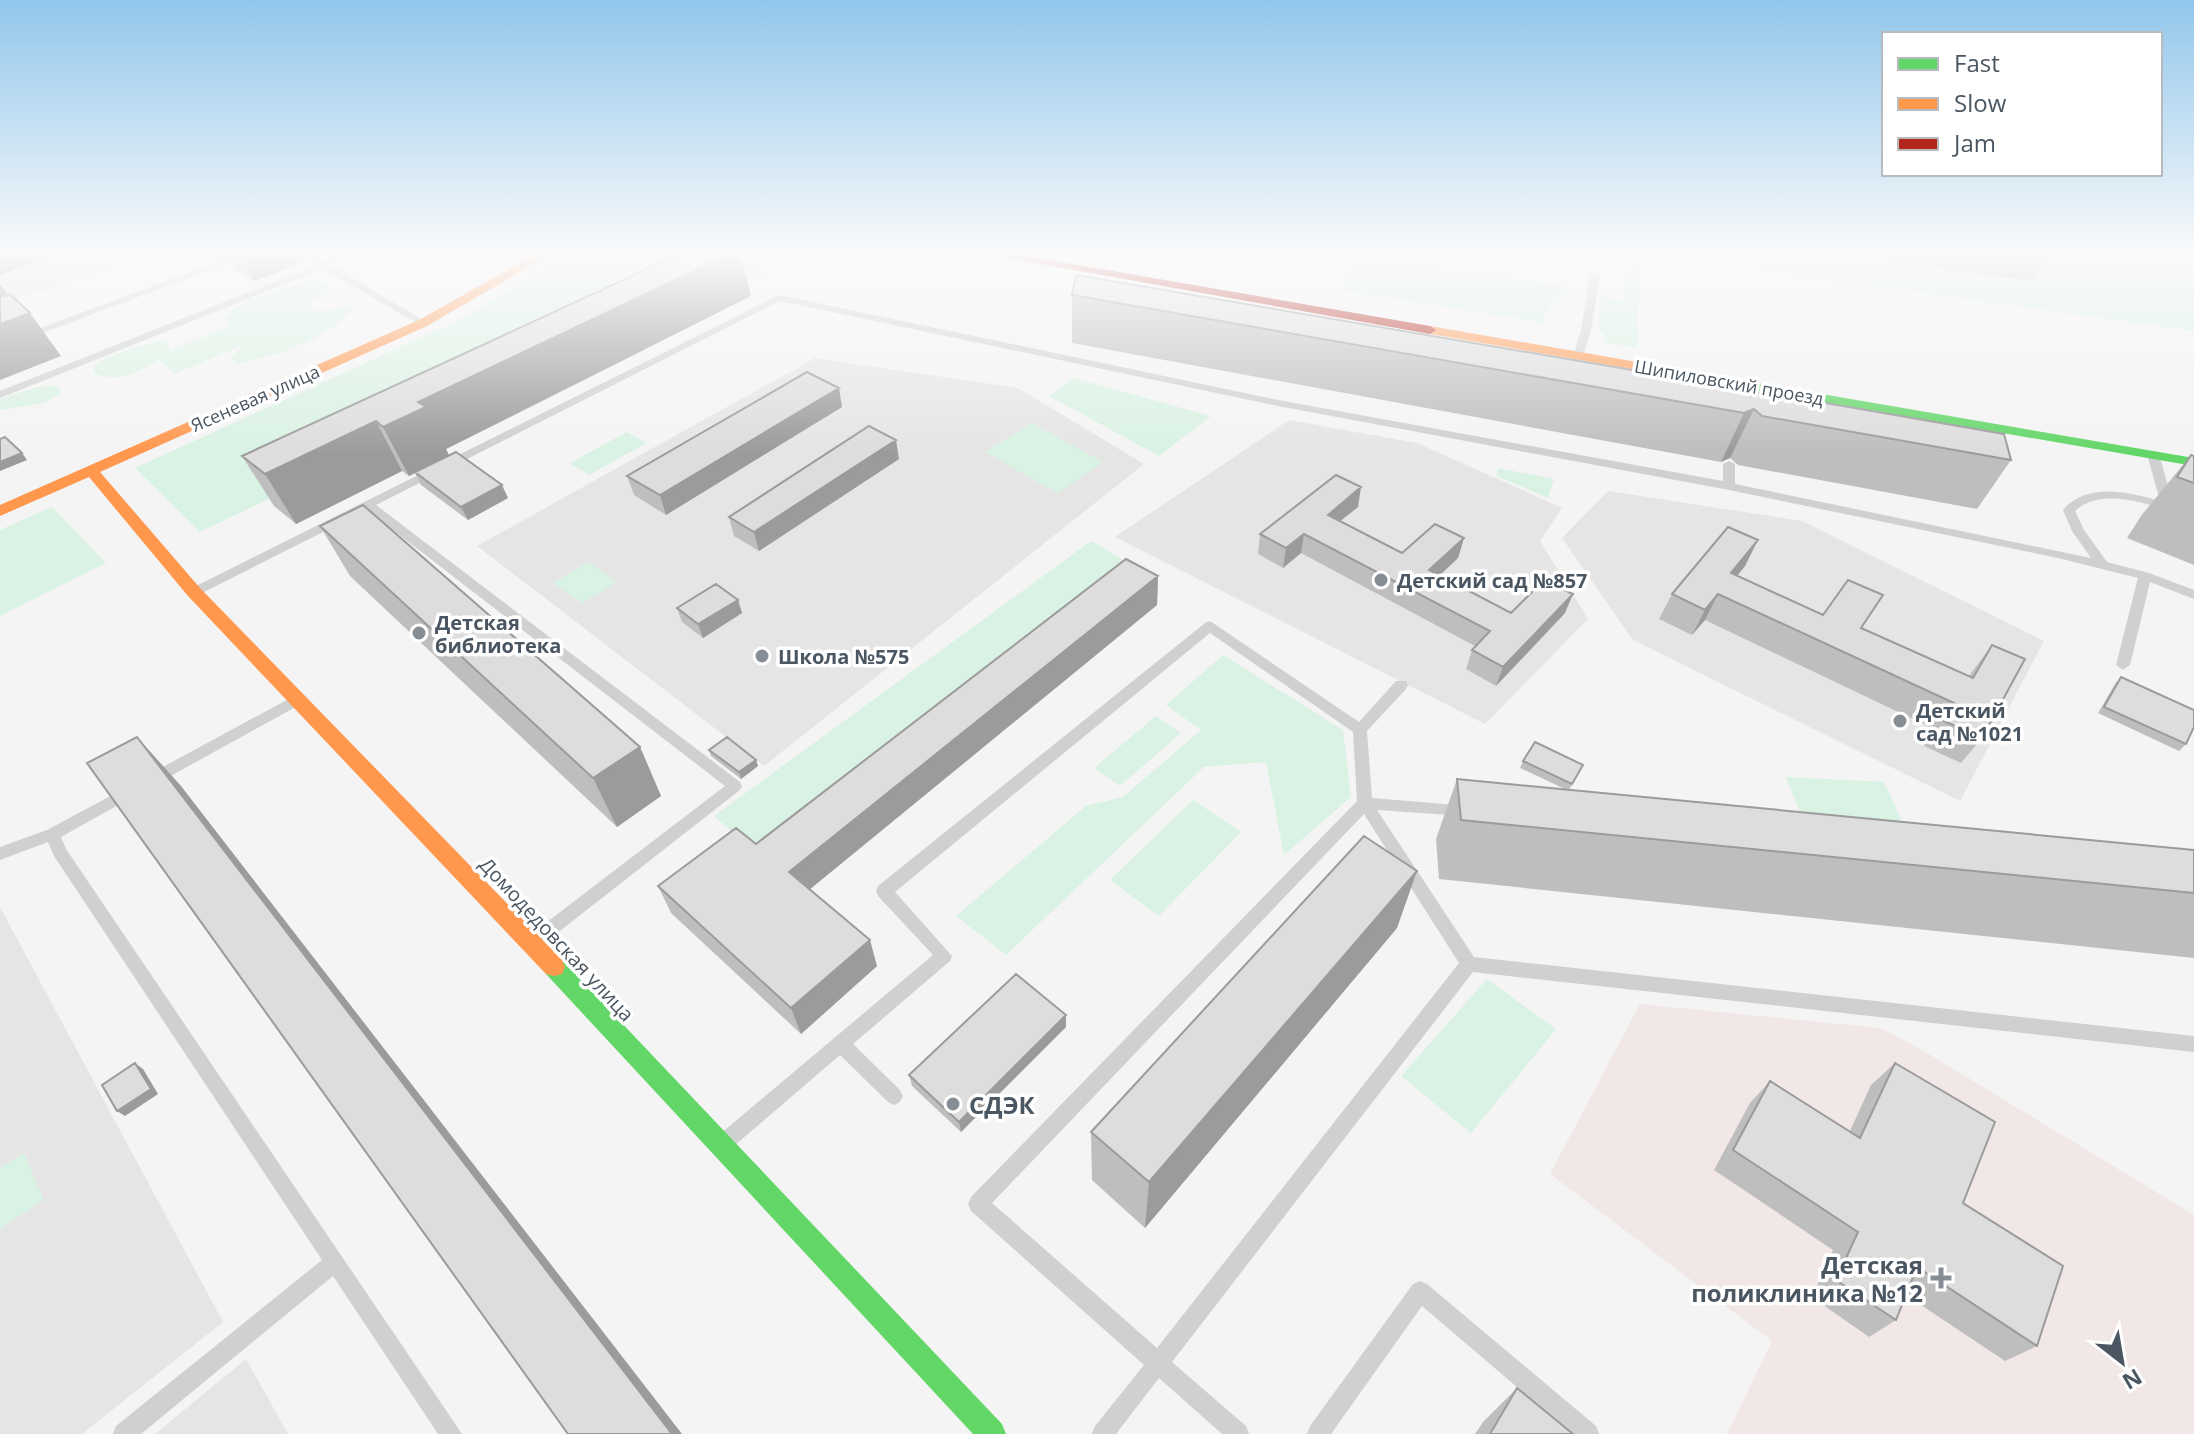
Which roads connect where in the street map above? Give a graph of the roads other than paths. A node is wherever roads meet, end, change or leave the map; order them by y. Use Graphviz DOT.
graph roads {
  1 [pos="73,319"];
  2 [pos="190,319"];
  3 [pos="416,319"];
  4 [pos="431,319"];
  5 [pos="737,319"];
  6 [pos="878,319"];
  7 [pos="1369,319"];
  8 [pos="1588,319"];
  9 [pos="423,323"];
  10 [pos="0,346"];
  11 [pos="1578,357"];
  12 [pos="0,395"];
  13 [pos="2153,454"];
  14 [pos="2194,462"];
  15 [pos="1729,464"];
  16 [pos="92,472"];
  17 [pos="1729,486"];
  18 [pos="367,504"];
  19 [pos="2167,506"];
  20 [pos="0,511"];
  21 [pos="2194,515"];
  22 [pos="2104,567"];
  23 [pos="2145,576"];
  24 [pos="194,592"];
  25 [pos="2194,595"];
  26 [pos="2123,665"];
  27 [pos="1401,685"];
  28 [pos="299,698"];
  29 [pos="1360,730"];
  30 [pos="1365,803"];
  31 [pos="1481,811"];
  32 [pos="52,834"];
  33 [pos="0,854"];
  34 [pos="532,944"];
  35 [pos="1469,964"];
  36 [pos="840,1044"];
  37 [pos="2194,1044"];
  38 [pos="894,1096"];
  39 [pos="720,1146"];
  40 [pos="335,1262"];
  41 [pos="1159,1362"];
  42 [pos="124,1434"];
  43 [pos="451,1434"];
  44 [pos="992,1434"];
  45 [pos="1103,1434"];
  46 [pos="1238,1434"];
  47 [pos="1318,1434"];
  48 [pos="1588,1434"];
  1 -- 10 [label="lane"];
  2 -- 12 [label="lane"];
  3 -- 9 [label="lane"];
  4 -- 9 [label="main road, Ясеневая улица"];
  5 -- 18 [label="lane"];
  6 -- 17 [label="lane"];
  7 -- 11 [label="main road, Шипиловский проезд"];
  8 -- 11 [label="lane"];
  9 -- 16 [label="main road, Ясеневая улица"];
  11 -- 13 [label="main road, Шипиловский проезд"];
  13 -- 14 [label="main road, Шипиловский проезд"];
  13 -- 19 [label="lane"];
  15 -- 17 [label="lane"];
  16 -- 20 [label="main road, Ясеневая улица"];
  16 -- 24 [label="main road, Домодедовская улица"];
  17 -- 22 [label="lane"];
  18 -- 24 [label="lane"];
  18 -- 34 [label="lane"];
  19 -- 21 [label="lane"];
  19 -- 22 [label="lane"];
  22 -- 23 [label="lane"];
  23 -- 25 [label="lane"];
  23 -- 26 [label="lane"];
  24 -- 28 [label="main road, Домодедовская улица"];
  27 -- 29 [label="lane"];
  28 -- 32 [label="lane"];
  28 -- 34 [label="main road, Домодедовская улица"];
  29 -- 30 [label="lane"];
  29 -- 36 [label="lane"];
  30 -- 31 [label="lane"];
  30 -- 35 [label="lane"];
  30 -- 41 [label="lane"];
  32 -- 33 [label="lane"];
  32 -- 40 [label="lane"];
  34 -- 39 [label="main road, Домодедовская улица"];
  35 -- 37 [label="lane"];
  35 -- 41 [label="lane"];
  36 -- 38 [label="lane"];
  36 -- 39 [label="lane"];
  39 -- 44 [label="main road, Домодедовская улица"];
  40 -- 42 [label="lane"];
  40 -- 43 [label="lane"];
  41 -- 45 [label="lane"];
  41 -- 46 [label="lane"];
  47 -- 48 [label="lane"];
}
